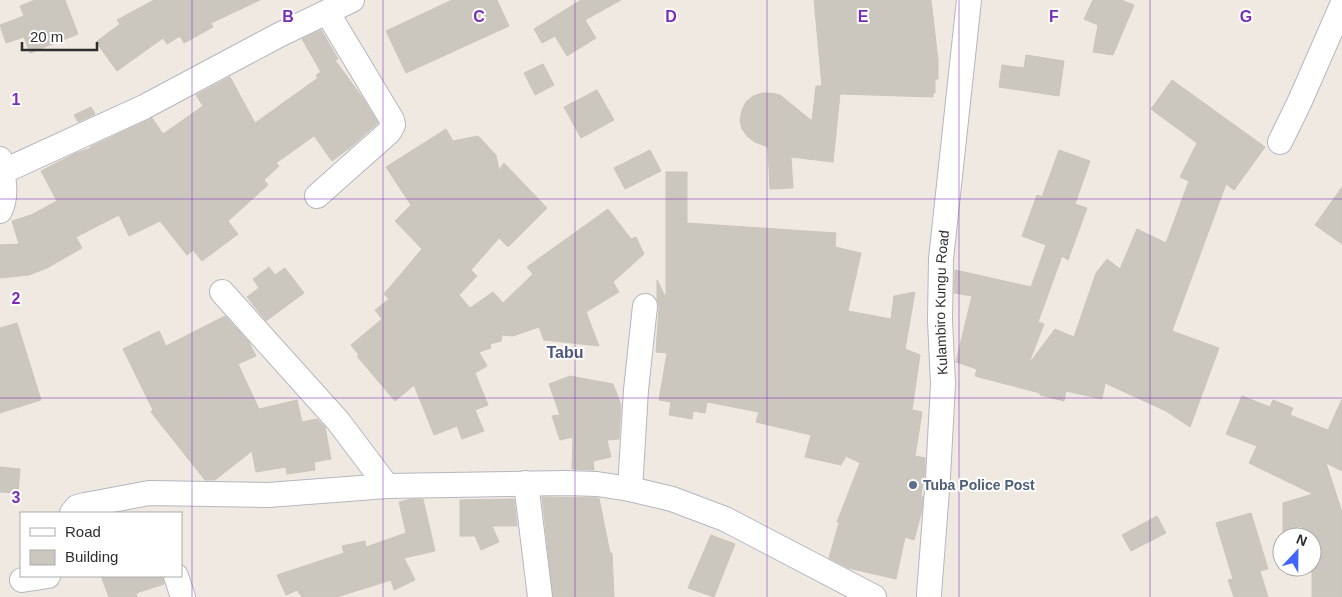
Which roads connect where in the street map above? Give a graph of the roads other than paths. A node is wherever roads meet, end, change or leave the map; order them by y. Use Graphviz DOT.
graph roads {
  1 [pos="352,0"];
  2 [pos="969,0"];
  3 [pos="1342,5"];
  4 [pos="327,12"];
  5 [pos="1280,142"];
  6 [pos="1,166"];
  7 [pos="318,196"];
  8 [pos="0,211"];
  9 [pos="222,292"];
  10 [pos="644,306"];
  11 [pos="526,483"];
  12 [pos="386,486"];
  13 [pos="630,489"];
  14 [pos="152,503"];
  15 [pos="73,512"];
  16 [pos="42,577"];
  17 [pos="176,577"];
  18 [pos="22,580"];
  19 [pos="928,596"];
  20 [pos="183,597"];
  21 [pos="540,597"];
  22 [pos="874,597"];
  1 -- 4 [label="street"];
  2 -- 19 [label="street, Kulambiro Kungu Road"];
  3 -- 5 [label="street"];
  4 -- 6 [label="street"];
  4 -- 7 [label="street"];
  6 -- 8 [label="street"];
  9 -- 12 [label="street"];
  10 -- 13 [label="street"];
  11 -- 12 [label="street"];
  11 -- 13 [label="street"];
  11 -- 21 [label="street"];
  12 -- 14 [label="street"];
  13 -- 22 [label="street"];
  14 -- 15 [label="street"];
  16 -- 18 [label="street"];
  17 -- 20 [label="street"];
}
